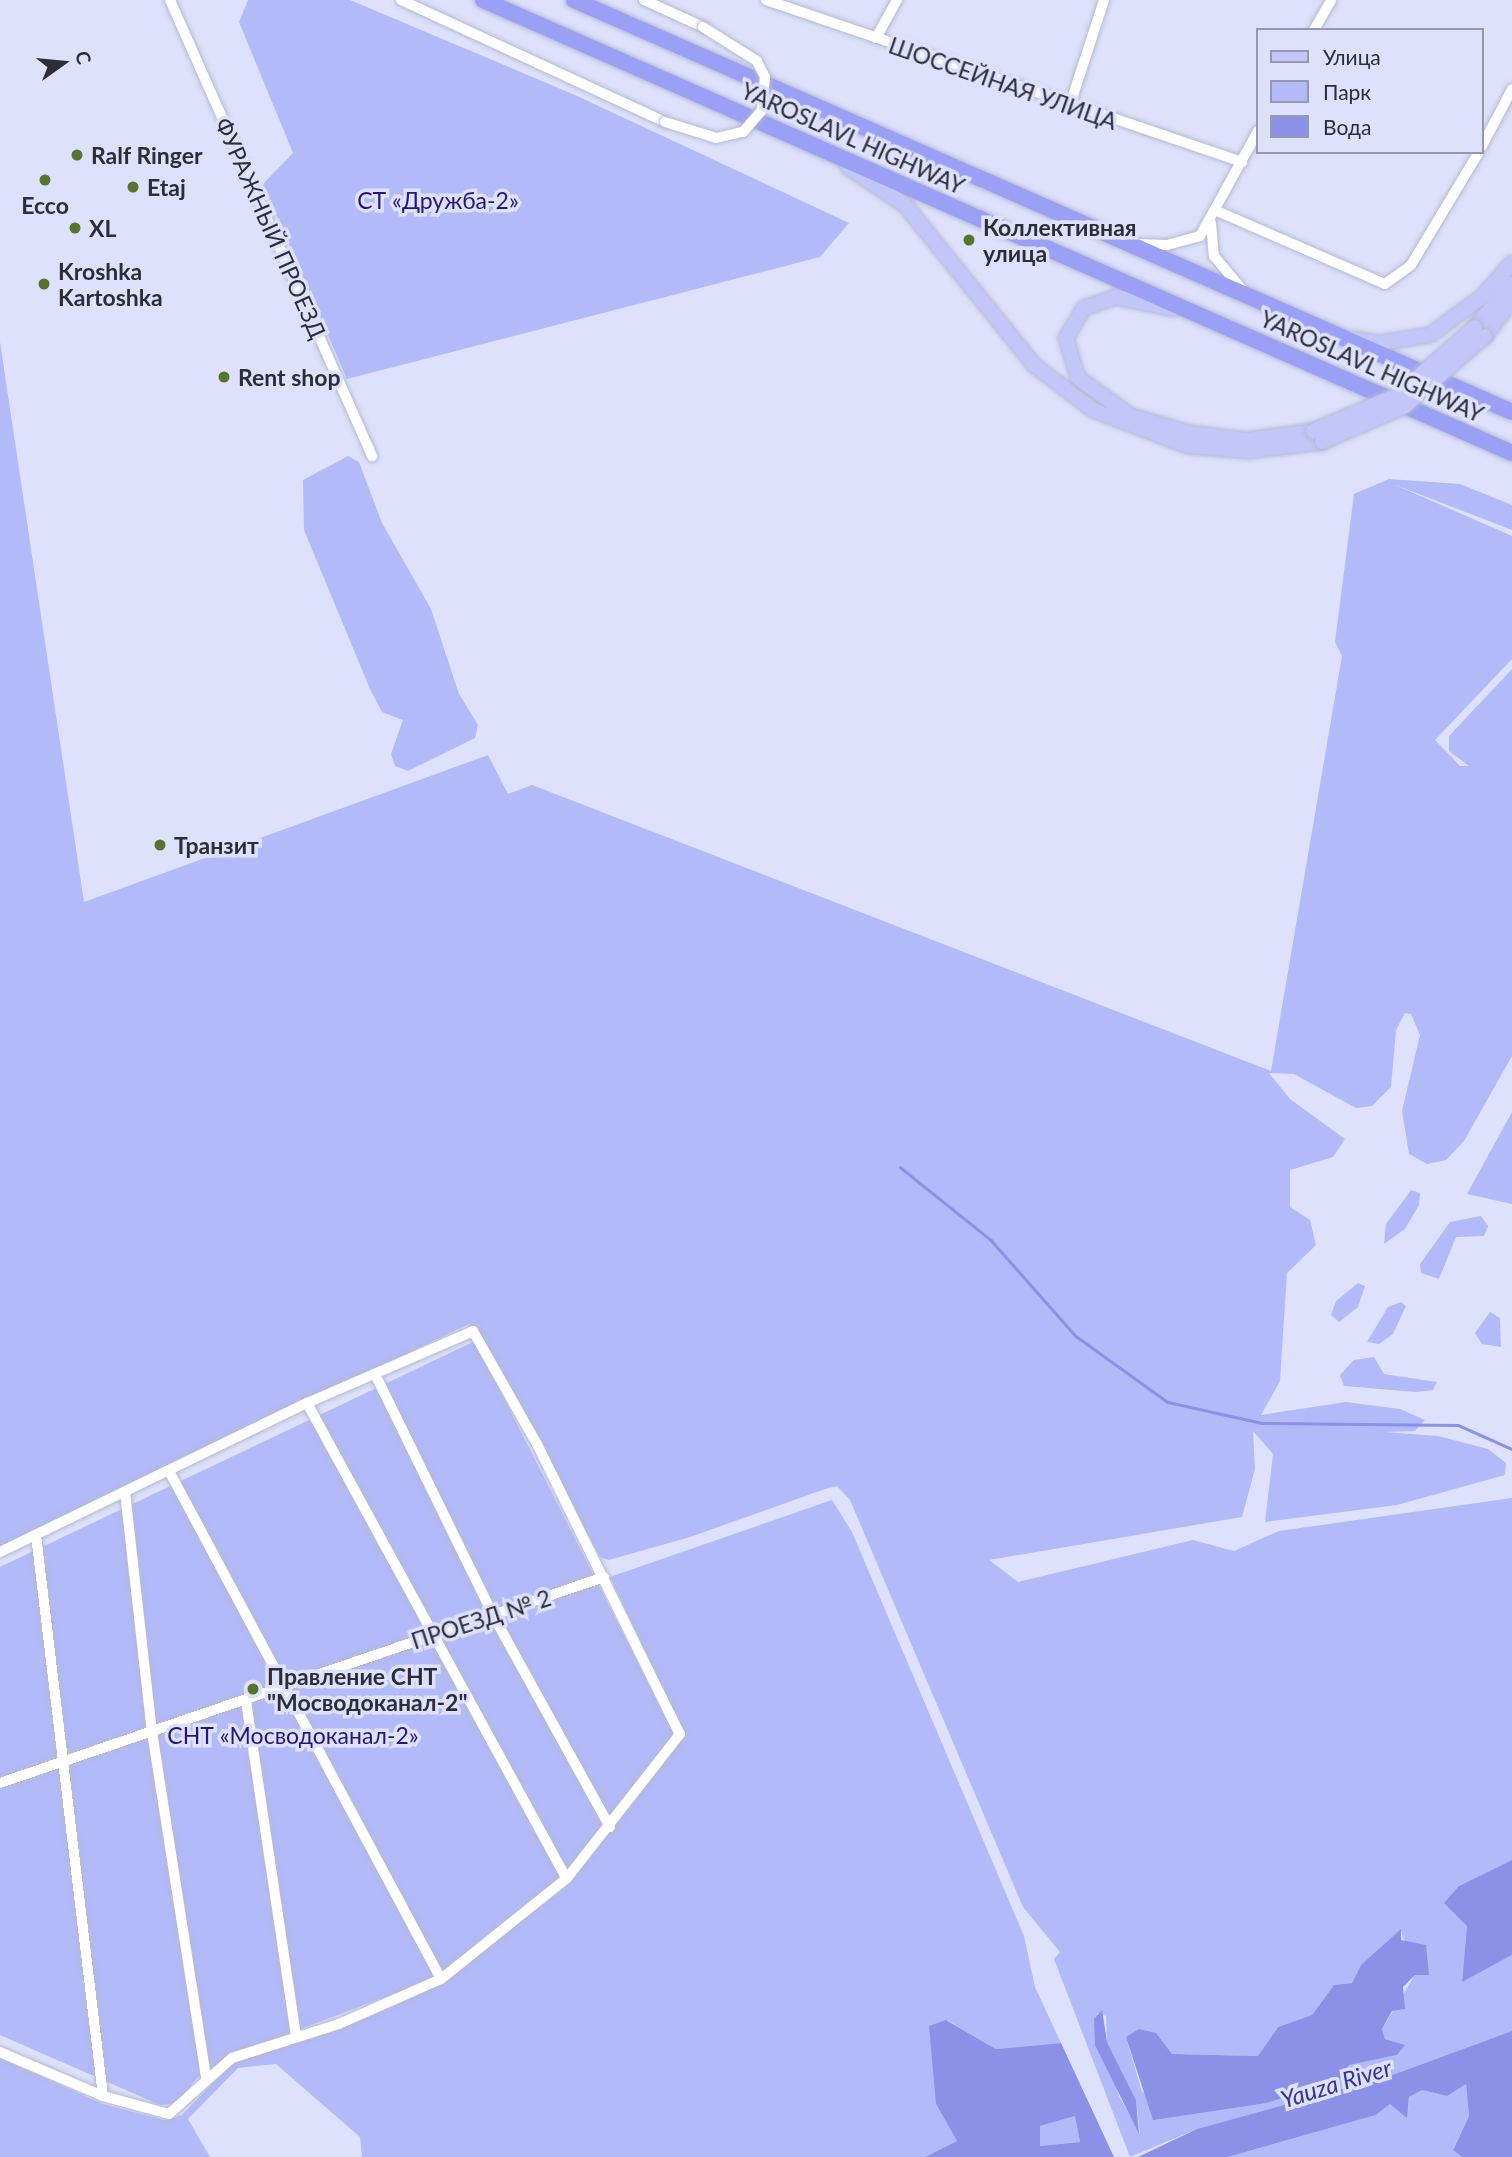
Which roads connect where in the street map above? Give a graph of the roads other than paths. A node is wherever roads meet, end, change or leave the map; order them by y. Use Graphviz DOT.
graph roads {
  1 [pos="170,0"];
  2 [pos="401,0"];
  3 [pos="483,0"];
  4 [pos="575,0"];
  5 [pos="644,0"];
  6 [pos="766,0"];
  7 [pos="897,0"];
  8 [pos="1104,0"];
  9 [pos="1331,0"];
  10 [pos="1315,28"];
  11 [pos="876,38"];
  12 [pos="1512,89"];
  13 [pos="1069,108"];
  14 [pos="1256,135"];
  15 [pos="1484,142"];
  16 [pos="814,146"];
  17 [pos="1478,154"];
  18 [pos="1242,162"];
  19 [pos="1214,216"];
  20 [pos="1128,243"];
  21 [pos="1512,263"];
  22 [pos="1512,282"];
  23 [pos="1246,295"];
  24 [pos="1512,300"];
  25 [pos="1207,318"];
  26 [pos="1480,332"];
  27 [pos="1344,338"];
  28 [pos="1512,412"];
  29 [pos="1317,436"];
  30 [pos="1512,453"];
  31 [pos="372,456"];
  32 [pos="375,1374"];
  33 [pos="307,1403"];
  34 [pos="169,1471"];
  35 [pos="125,1492"];
  36 [pos="36,1535"];
  37 [pos="0,1552"];
  38 [pos="604,1577"];
  39 [pos="494,1618"];
  40 [pos="431,1636"];
  41 [pos="283,1686"];
  42 [pos="246,1701"];
  43 [pos="152,1732"];
  44 [pos="61,1761"];
  45 [pos="0,1783"];
  46 [pos="610,1827"];
  47 [pos="564,1874"];
  48 [pos="441,1979"];
  49 [pos="296,2035"];
  50 [pos="0,2052"];
  51 [pos="206,2077"];
  52 [pos="103,2096"];
  1 -- 31 [label="street, ФУРАЖНЫЙ ПРОЕЗД"];
  2 -- 5 [label="street, bridge"];
  3 -- 16 [label="highway, YAROSLAVL HIGHWAY"];
  4 -- 20 [label="highway, YAROSLAVL HIGHWAY"];
  6 -- 11 [label="street, ШОССЕЙНАЯ УЛИЦА"];
  7 -- 11 [label="street"];
  8 -- 13 [label="street"];
  9 -- 10 [label="street"];
  11 -- 13 [label="street, ШОССЕЙНАЯ УЛИЦА"];
  12 -- 15 [label="street"];
  13 -- 18 [label="street, ШОССЕЙНАЯ УЛИЦА"];
  14 -- 18 [label="street"];
  16 -- 25 [label="highway, YAROSLAVL HIGHWAY"];
  16 -- 29 [label="main road"];
  17 -- 19 [label="street"];
  18 -- 19 [label="street"];
  19 -- 20 [label="street"];
  19 -- 23 [label="street"];
  20 -- 23 [label="highway, YAROSLAVL HIGHWAY"];
  21 -- 27 [label="main road"];
  22 -- 26 [label="main road"];
  23 -- 27 [label="highway, YAROSLAVL HIGHWAY"];
  24 -- 26 [label="main road"];
  25 -- 29 [label="main road"];
  25 -- 30 [label="highway, YAROSLAVL HIGHWAY"];
  26 -- 29 [label="main road, bridge"];
  27 -- 28 [label="highway, YAROSLAVL HIGHWAY"];
  32 -- 33 [label="street"];
  32 -- 38 [label="street"];
  32 -- 39 [label="street"];
  33 -- 34 [label="street"];
  33 -- 40 [label="street"];
  34 -- 35 [label="street"];
  34 -- 41 [label="street"];
  35 -- 36 [label="street"];
  35 -- 43 [label="street"];
  36 -- 37 [label="street"];
  36 -- 44 [label="street"];
  38 -- 39 [label="street, ПРОЕЗД № 2"];
  38 -- 46 [label="street"];
  39 -- 40 [label="street, ПРОЕЗД № 2"];
  39 -- 46 [label="street"];
  40 -- 41 [label="street, ПРОЕЗД № 2"];
  40 -- 47 [label="street"];
  41 -- 42 [label="street, ПРОЕЗД № 2"];
  41 -- 48 [label="street"];
  42 -- 43 [label="street, ПРОЕЗД № 2"];
  42 -- 49 [label="street"];
  43 -- 44 [label="street, ПРОЕЗД № 2"];
  43 -- 51 [label="street"];
  44 -- 45 [label="street, ПРОЕЗД № 2"];
  44 -- 52 [label="street"];
  46 -- 48 [label="street"];
  48 -- 49 [label="street"];
  49 -- 51 [label="street"];
  50 -- 52 [label="street"];
  51 -- 52 [label="street"];
}
